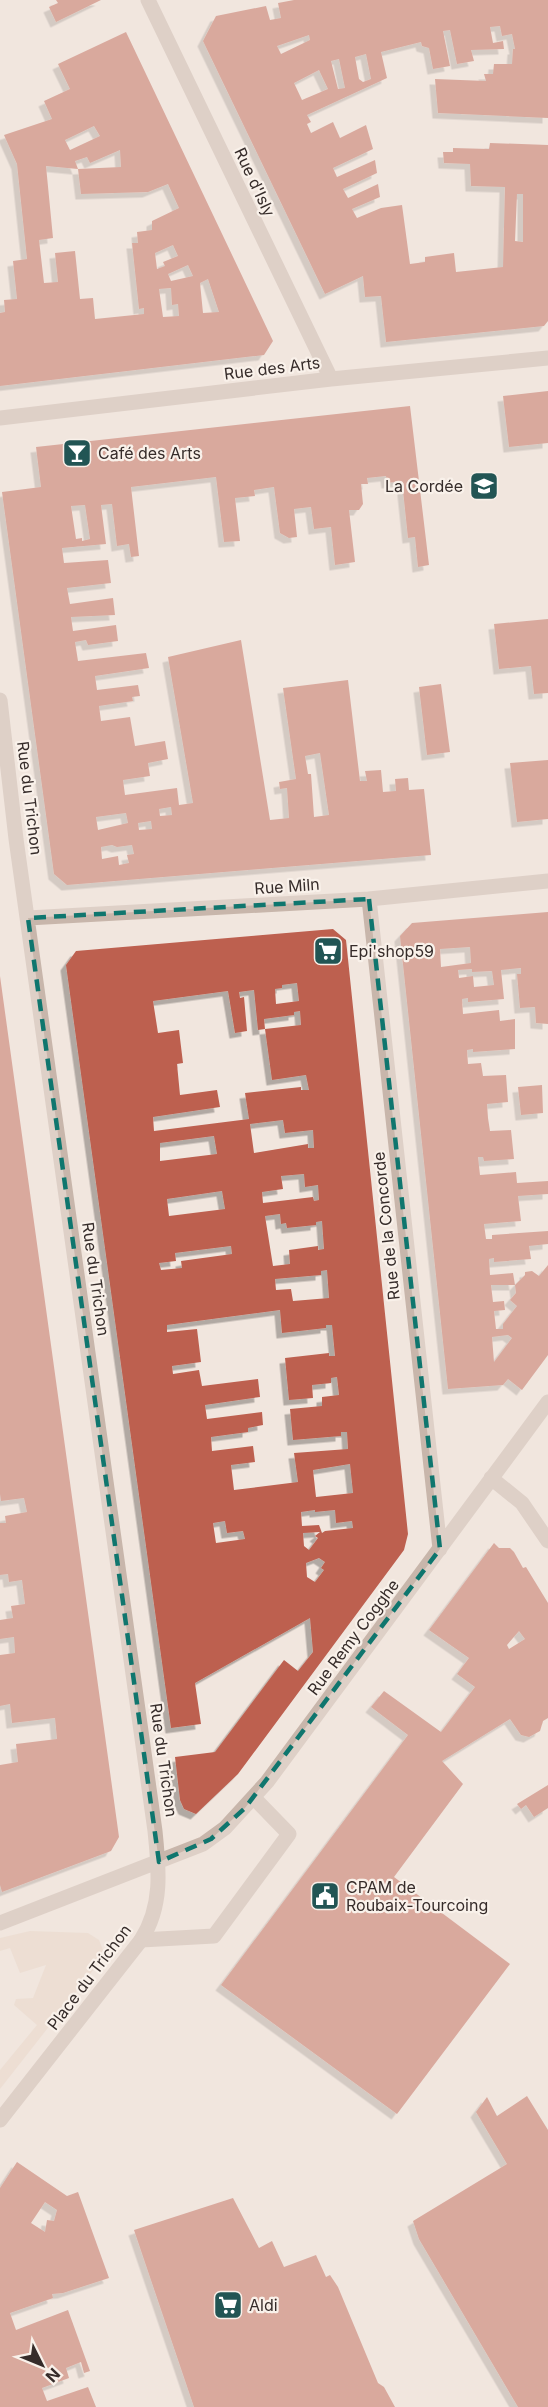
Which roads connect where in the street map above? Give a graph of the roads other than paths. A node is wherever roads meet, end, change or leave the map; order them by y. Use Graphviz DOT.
graph roads {
  1 [pos="148,0"];
  2 [pos="548,358"];
  3 [pos="331,379"];
  4 [pos="0,418"];
  5 [pos="0,700"];
  6 [pos="548,881"];
  7 [pos="369,899"];
  8 [pos="28,918"];
  9 [pos="548,1402"];
  10 [pos="491,1478"];
  11 [pos="548,1541"];
  12 [pos="441,1549"];
  13 [pos="254,1798"];
  14 [pos="159,1862"];
  15 [pos="1,1921"];
  16 [pos="141,1940"];
  17 [pos="0,2120"];
  1 -- 3 [label="street, Rue d'Isly"];
  2 -- 3 [label="street, Rue des Arts"];
  3 -- 4 [label="street, Rue des Arts"];
  5 -- 8 [label="street, Rue du Trichon"];
  6 -- 7 [label="street, Rue Miln"];
  7 -- 8 [label="street, Rue Miln"];
  7 -- 12 [label="street, Rue de la Concorde"];
  8 -- 14 [label="street, Rue du Trichon"];
  9 -- 10 [label="street, Rue Remy Cogghe"];
  10 -- 11 [label="street"];
  10 -- 12 [label="street, Rue Remy Cogghe"];
  12 -- 13 [label="street, Rue Remy Cogghe"];
  13 -- 14 [label="street, Rue Remy Cogghe"];
  13 -- 16 [label="street"];
  14 -- 15 [label="street"];
  14 -- 16 [label="street, Place du Trichon"];
  16 -- 17 [label="street, Place du Trichon"];
}
